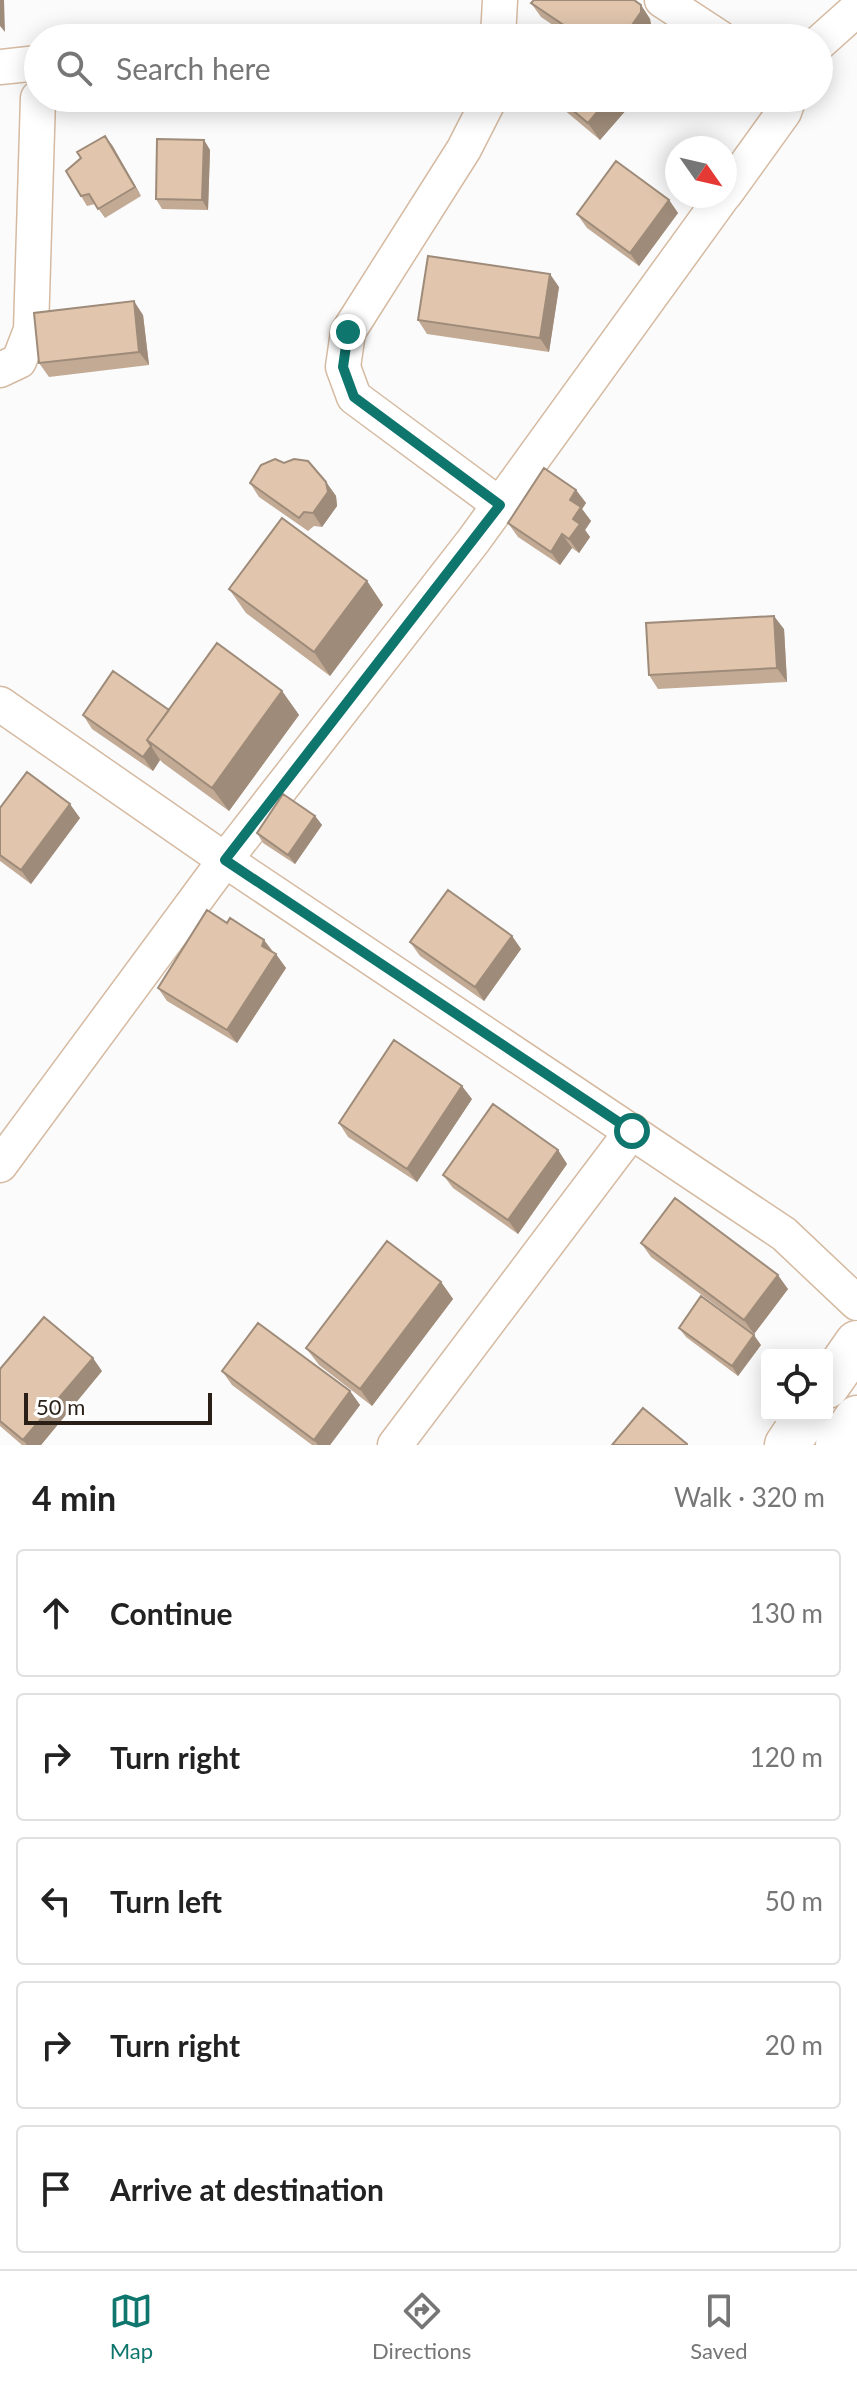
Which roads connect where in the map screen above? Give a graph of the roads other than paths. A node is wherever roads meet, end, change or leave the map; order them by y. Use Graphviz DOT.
graph roads {
  1 [pos="500,0"];
  2 [pos="662,0"];
  3 [pos="857,9"];
  4 [pos="499,24"];
  5 [pos="699,24"];
  6 [pos="833,30"];
  7 [pos="24,64"];
  8 [pos="0,67"];
  9 [pos="38,112"];
  10 [pos="483,112"];
  11 [pos="784,112"];
  12 [pos="737,177"];
  13 [pos="715,208"];
  14 [pos="0,370"];
  15 [pos="500,505"];
  16 [pos="0,704"];
  17 [pos="225,860"];
  18 [pos="632,1131"];
  19 [pos="0,1165"];
  20 [pos="857,1303"];
  21 [pos="857,1343"];
  22 [pos="833,1377"];
  23 [pos="803,1421"];
  24 [pos="395,1445"];
  25 [pos="787,1445"];
  1 -- 4 [label="street"];
  2 -- 5 [label="street"];
  3 -- 6 [label="street"];
  7 -- 8 [label="street"];
  9 -- 14 [label="street"];
  10 -- 15 [label="street"];
  11 -- 12 [label="street"];
  13 -- 15 [label="street"];
  15 -- 17 [label="street"];
  16 -- 17 [label="street"];
  17 -- 18 [label="street"];
  17 -- 19 [label="street"];
  18 -- 20 [label="street"];
  18 -- 24 [label="street"];
  21 -- 22 [label="highway"];
  23 -- 25 [label="highway"];
}
